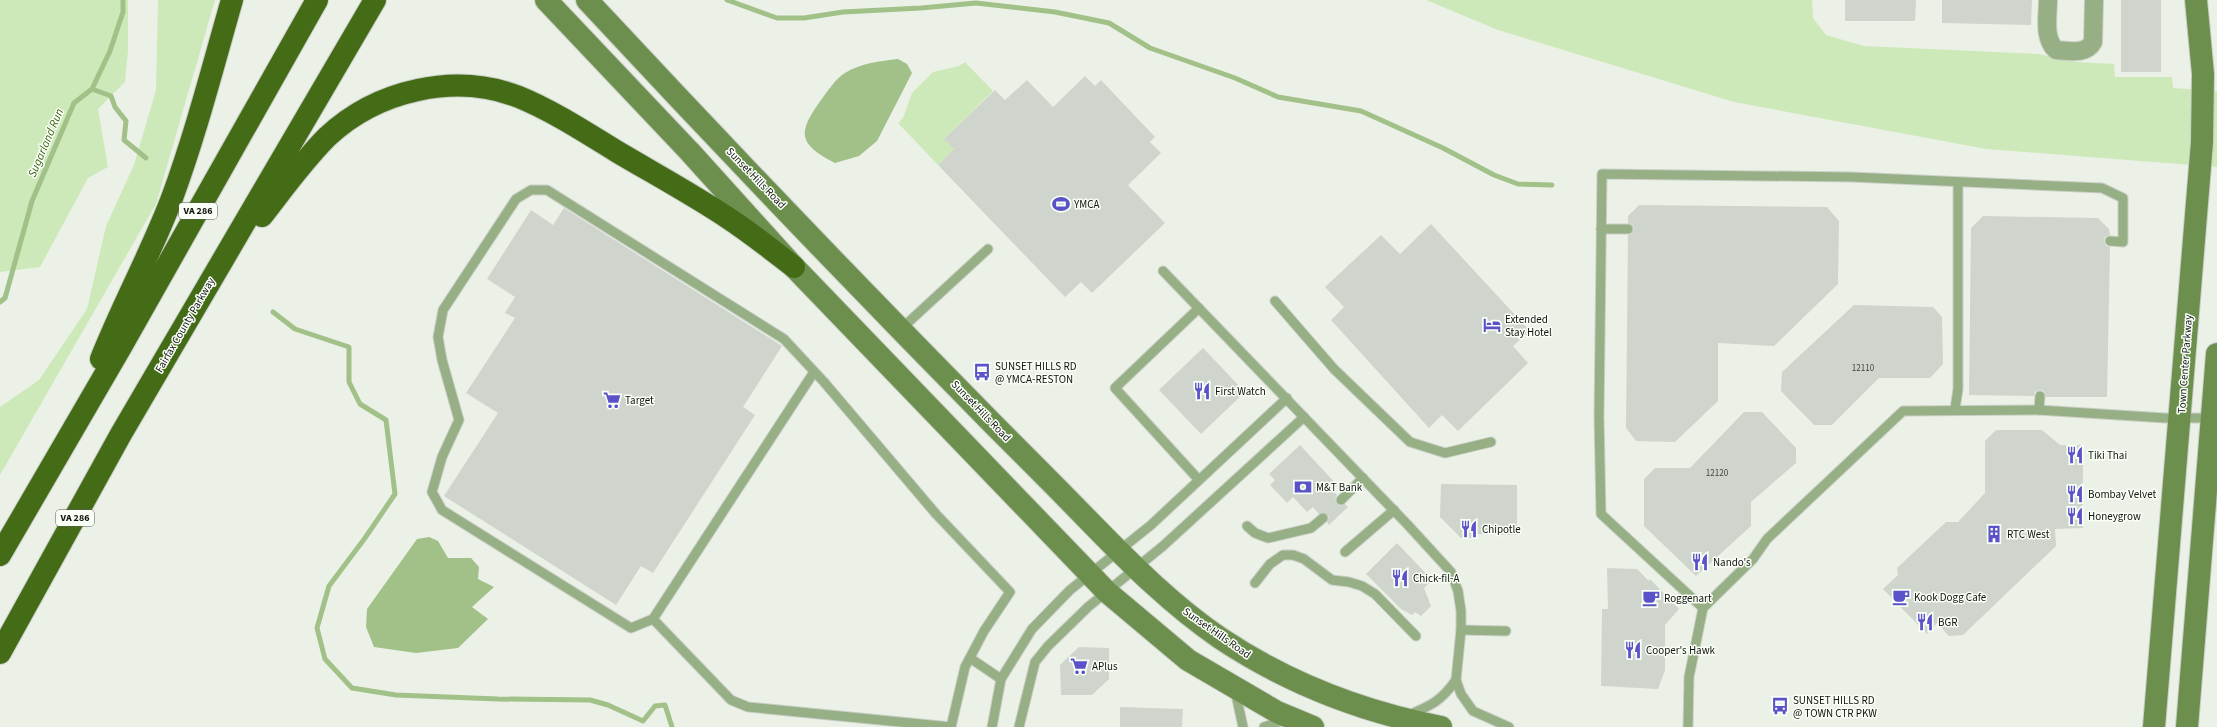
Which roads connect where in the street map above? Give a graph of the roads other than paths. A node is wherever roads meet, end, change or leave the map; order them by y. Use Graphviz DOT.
graph roads {
  1 [pos="232,0"];
  2 [pos="317,0"];
  3 [pos="375,0"];
  4 [pos="546,0"];
  5 [pos="587,0"];
  6 [pos="2048,0"];
  7 [pos="2094,0"];
  8 [pos="2196,0"];
  9 [pos="1958,183"];
  10 [pos="1601,229"];
  11 [pos="1628,229"];
  12 [pos="2110,241"];
  13 [pos="988,250"];
  14 [pos="794,267"];
  15 [pos="1163,271"];
  16 [pos="212,279"];
  17 [pos="1275,301"];
  18 [pos="1199,308"];
  19 [pos="902,329"];
  20 [pos="2217,354"];
  21 [pos="814,372"];
  22 [pos="2040,396"];
  23 [pos="1287,398"];
  24 [pos="1955,409"];
  25 [pos="2039,410"];
  26 [pos="1304,417"];
  27 [pos="2181,418"];
  28 [pos="2214,418"];
  29 [pos="77,420"];
  30 [pos="1492,442"];
  31 [pos="1363,478"];
  32 [pos="1198,479"];
  33 [pos="1341,500"];
  34 [pos="1394,510"];
  35 [pos="1323,518"];
  36 [pos="1247,526"];
  37 [pos="1118,552"];
  38 [pos="1345,552"];
  39 [pos="0,555"];
  40 [pos="1136,568"];
  41 [pos="1090,575"];
  42 [pos="1255,583"];
  43 [pos="1107,592"];
  44 [pos="1703,608"];
  45 [pos="653,619"];
  46 [pos="1461,630"];
  47 [pos="1506,631"];
  48 [pos="1416,636"];
  49 [pos="0,653"];
  50 [pos="970,658"];
  51 [pos="1001,679"];
  52 [pos="1456,680"];
  53 [pos="1234,688"];
  54 [pos="1291,718"];
  55 [pos="1401,718"];
  56 [pos="951,727"];
  57 [pos="992,727"];
  58 [pos="1019,727"];
  59 [pos="1244,727"];
  60 [pos="1264,727"];
  61 [pos="1313,727"];
  62 [pos="1441,727"];
  63 [pos="1509,727"];
  64 [pos="1688,727"];
  65 [pos="2154,727"];
  66 [pos="2187,727"];
  1 -- 29 [label="highway"];
  2 -- 29 [label="highway, VA 286"];
  3 -- 16 [label="highway, Fairfax County Parkway / VA 286"];
  4 -- 14 [label="main road"];
  5 -- 19 [label="main road, Sunset Hills Road"];
  6 -- 7 [label="street"];
  8 -- 27 [label="main road, Town Center Parkway"];
  9 -- 10 [label="lane"];
  9 -- 12 [label="lane"];
  9 -- 24 [label="lane"];
  10 -- 11 [label="lane"];
  10 -- 44 [label="lane"];
  13 -- 19 [label="lane"];
  14 -- 16 [label="highway"];
  14 -- 41 [label="main road"];
  15 -- 18 [label="lane"];
  16 -- 49 [label="highway, Fairfax County Parkway / VA 286"];
  17 -- 30 [label="lane"];
  18 -- 23 [label="lane"];
  18 -- 32 [label="lane"];
  19 -- 37 [label="main road, Sunset Hills Road"];
  20 -- 28 [label="main road"];
  21 -- 45 [label="lane"];
  21 -- 45 [label="lane"];
  21 -- 50 [label="lane"];
  22 -- 25 [label="lane"];
  23 -- 26 [label="lane"];
  23 -- 32 [label="lane"];
  24 -- 25 [label="lane"];
  24 -- 44 [label="lane"];
  25 -- 27 [label="lane"];
  26 -- 31 [label="lane"];
  26 -- 40 [label="lane"];
  27 -- 28 [label="lane"];
  27 -- 65 [label="main road, Town Center Parkway"];
  28 -- 66 [label="main road"];
  29 -- 39 [label="highway, VA 286"];
  31 -- 33 [label="lane"];
  31 -- 34 [label="lane"];
  32 -- 37 [label="lane"];
  34 -- 38 [label="lane"];
  34 -- 46 [label="lane"];
  35 -- 36 [label="lane"];
  37 -- 40 [label="main road, Sunset Hills Road"];
  37 -- 41 [label="lane"];
  40 -- 43 [label="lane"];
  40 -- 55 [label="main road, Sunset Hills Road"];
  41 -- 43 [label="main road"];
  41 -- 51 [label="lane"];
  42 -- 48 [label="lane"];
  43 -- 53 [label="main road"];
  43 -- 58 [label="lane"];
  44 -- 64 [label="lane"];
  45 -- 56 [label="lane"];
  46 -- 47 [label="lane"];
  46 -- 52 [label="lane"];
  50 -- 51 [label="lane"];
  50 -- 56 [label="lane"];
  51 -- 57 [label="lane"];
  52 -- 55 [label="lane"];
  52 -- 63 [label="lane"];
  53 -- 54 [label="main road"];
  53 -- 59 [label="lane"];
  54 -- 60 [label="lane"];
  54 -- 61 [label="main road"];
  55 -- 62 [label="main road, Sunset Hills Road"];
}
